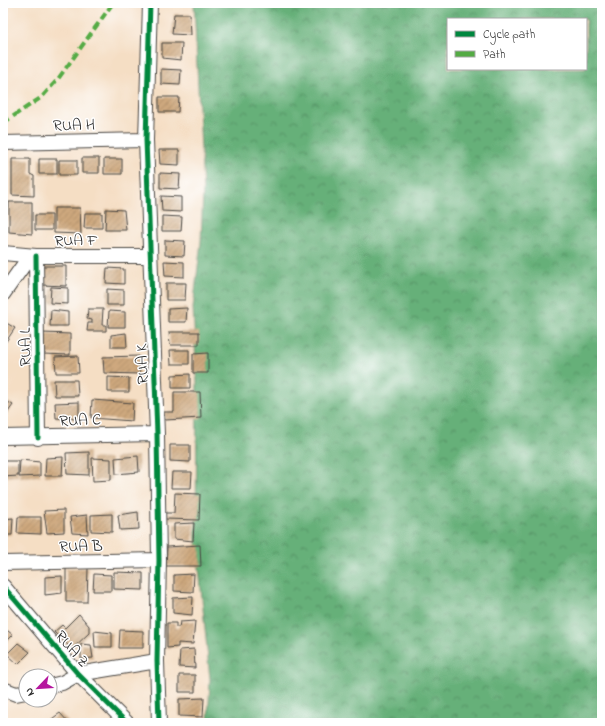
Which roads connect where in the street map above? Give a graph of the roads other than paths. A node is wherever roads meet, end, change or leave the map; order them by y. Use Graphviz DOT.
graph roads {
  1 [pos="150,3"];
  2 [pos="146,140"];
  3 [pos="3,143"];
  4 [pos="3,253"];
  5 [pos="33,256"];
  6 [pos="150,256"];
  7 [pos="3,294"];
  8 [pos="157,434"];
  9 [pos="3,437"];
  10 [pos="38,438"];
  11 [pos="159,560"];
  12 [pos="3,563"];
  13 [pos="3,586"];
  14 [pos="157,661"];
  15 [pos="78,674"];
  16 [pos="58,684"];
  17 [pos="3,689"];
  18 [pos="18,694"];
  19 [pos="127,723"];
  20 [pos="159,723"];
  1 -- 2 [label="street, RUA K"];
  2 -- 3 [label="street, RUA H"];
  2 -- 6 [label="street, RUA K"];
  4 -- 5 [label="street, RUA F"];
  5 -- 6 [label="street, RUA F"];
  5 -- 7 [label="street"];
  5 -- 10 [label="street, RUA L"];
  6 -- 8 [label="street, RUA K"];
  8 -- 10 [label="street, RUA C"];
  8 -- 11 [label="street, RUA K"];
  9 -- 10 [label="street, RUA C"];
  11 -- 12 [label="street, RUA B"];
  11 -- 14 [label="street, RUA K"];
  13 -- 15 [label="street, RUA Z"];
  14 -- 15 [label="street"];
  14 -- 20 [label="street, RUA K"];
  15 -- 16 [label="street"];
  15 -- 19 [label="street, RUA Z"];
  17 -- 18 [label="street"];
}
